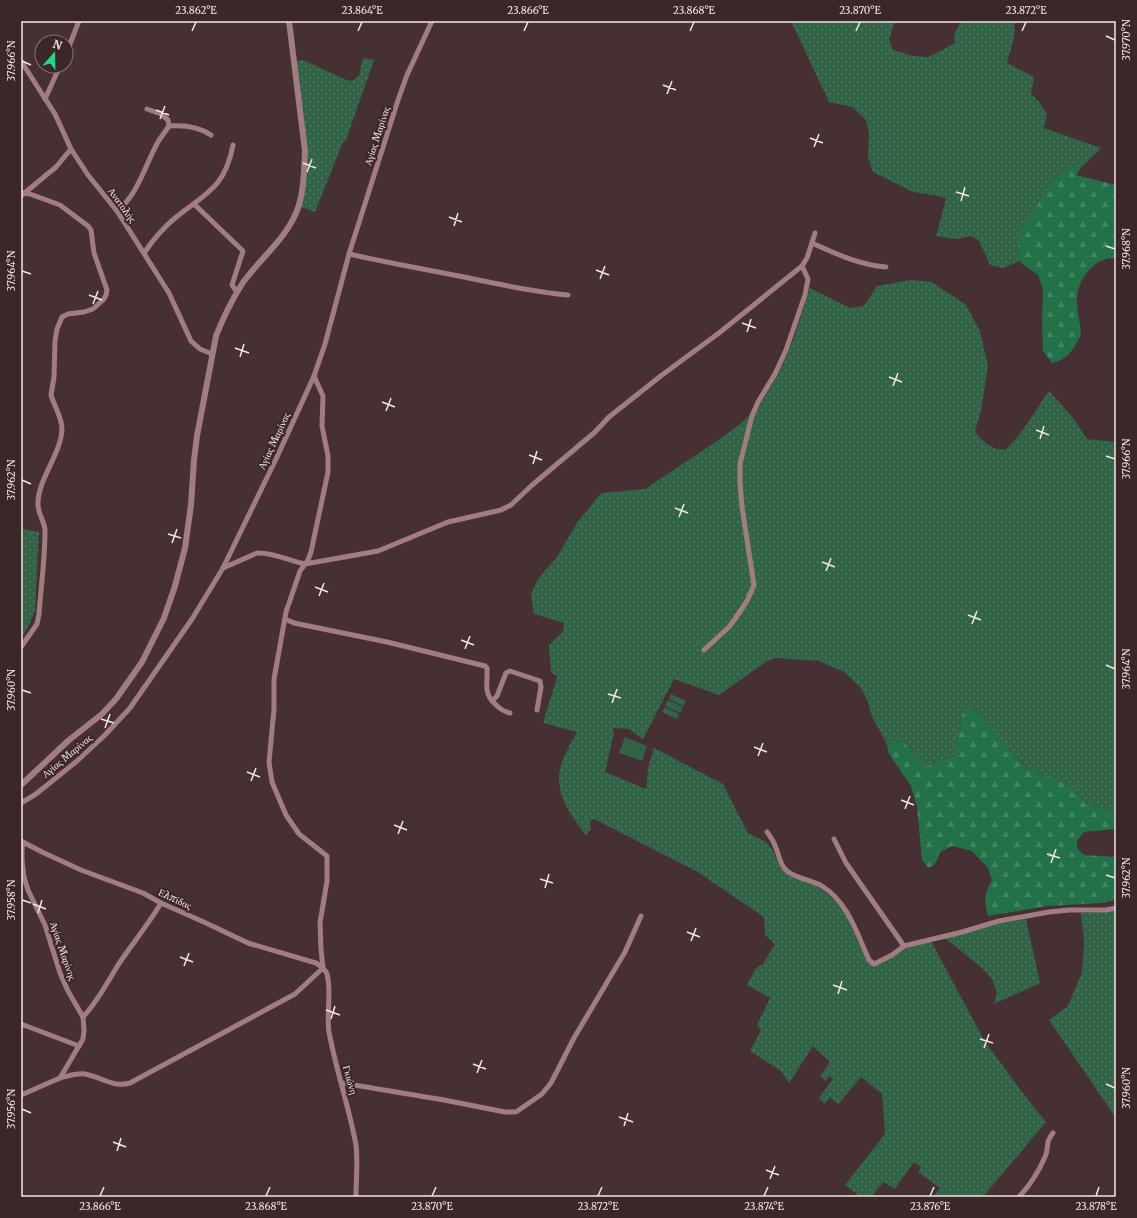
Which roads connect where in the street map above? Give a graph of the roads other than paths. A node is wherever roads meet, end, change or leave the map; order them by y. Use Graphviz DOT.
graph roads {
  1 [pos="79,21"];
  2 [pos="289,21"];
  3 [pos="432,21"];
  4 [pos="74,34"];
  5 [pos="21,61"];
  6 [pos="56,74"];
  7 [pos="45,99"];
  8 [pos="147,109"];
  9 [pos="169,126"];
  10 [pos="211,135"];
  11 [pos="233,145"];
  12 [pos="71,149"];
  13 [pos="23,195"];
  14 [pos="194,204"];
  15 [pos="117,211"];
  16 [pos="815,233"];
  17 [pos="812,243"];
  18 [pos="144,253"];
  19 [pos="349,254"];
  20 [pos="802,266"];
  21 [pos="886,268"];
  22 [pos="237,292"];
  23 [pos="568,295"];
  24 [pos="212,354"];
  25 [pos="314,376"];
  26 [pos="305,564"];
  27 [pos="222,568"];
  28 [pos="285,619"];
  29 [pos="21,647"];
  30 [pos="704,650"];
  31 [pos="492,701"];
  32 [pos="538,710"];
  33 [pos="510,713"];
  34 [pos="21,785"];
  35 [pos="21,803"];
  36 [pos="767,832"];
  37 [pos="834,839"];
  38 [pos="22,841"];
  39 [pos="161,903"];
  40 [pos="1116,908"];
  41 [pos="641,916"];
  42 [pos="904,946"];
  43 [pos="323,968"];
  44 [pos="83,1017"];
  45 [pos="21,1024"];
  46 [pos="79,1046"];
  47 [pos="60,1078"];
  48 [pos="342,1083"];
  49 [pos="21,1095"];
  50 [pos="1053,1133"];
  51 [pos="356,1197"];
  52 [pos="1020,1197"];
  1 -- 4 [label="street"];
  2 -- 22 [label="street"];
  3 -- 19 [label="street, Αγίας Μαρίνας"];
  5 -- 7 [label="street, Ανατολής"];
  6 -- 7 [label="street"];
  7 -- 12 [label="street, Ανατολής"];
  8 -- 9 [label="street"];
  9 -- 10 [label="street"];
  9 -- 15 [label="street"];
  11 -- 14 [label="street"];
  12 -- 13 [label="street"];
  12 -- 15 [label="street, Ανατολής"];
  13 -- 29 [label="street"];
  14 -- 18 [label="street"];
  14 -- 22 [label="street"];
  15 -- 18 [label="street, Ανατολής"];
  16 -- 17 [label="street"];
  17 -- 20 [label="street"];
  17 -- 21 [label="street"];
  18 -- 24 [label="street, Ανατολής"];
  19 -- 23 [label="street"];
  19 -- 25 [label="street, Αγίας Μαρίνας"];
  20 -- 26 [label="street"];
  20 -- 30 [label="street"];
  22 -- 24 [label="street"];
  24 -- 34 [label="street"];
  25 -- 26 [label="street"];
  25 -- 27 [label="street, Αγίας Μαρίνας"];
  26 -- 27 [label="street"];
  26 -- 28 [label="street"];
  27 -- 35 [label="street, Αγίας Μαρίνας"];
  28 -- 31 [label="street"];
  28 -- 43 [label="street, Γκιώνη"];
  31 -- 32 [label="street"];
  31 -- 33 [label="street"];
  36 -- 42 [label="street"];
  37 -- 42 [label="street"];
  38 -- 39 [label="street, Ελπίδας"];
  38 -- 44 [label="street, Αγίας Μαρίνης"];
  39 -- 43 [label="street, Ελπίδας"];
  39 -- 44 [label="street"];
  40 -- 42 [label="street"];
  41 -- 48 [label="street"];
  43 -- 47 [label="street"];
  43 -- 48 [label="street, Γκιώνη"];
  44 -- 46 [label="street"];
  45 -- 46 [label="street"];
  46 -- 47 [label="street"];
  47 -- 49 [label="street"];
  48 -- 51 [label="street, Γκιώνη"];
  50 -- 52 [label="street"];
}
